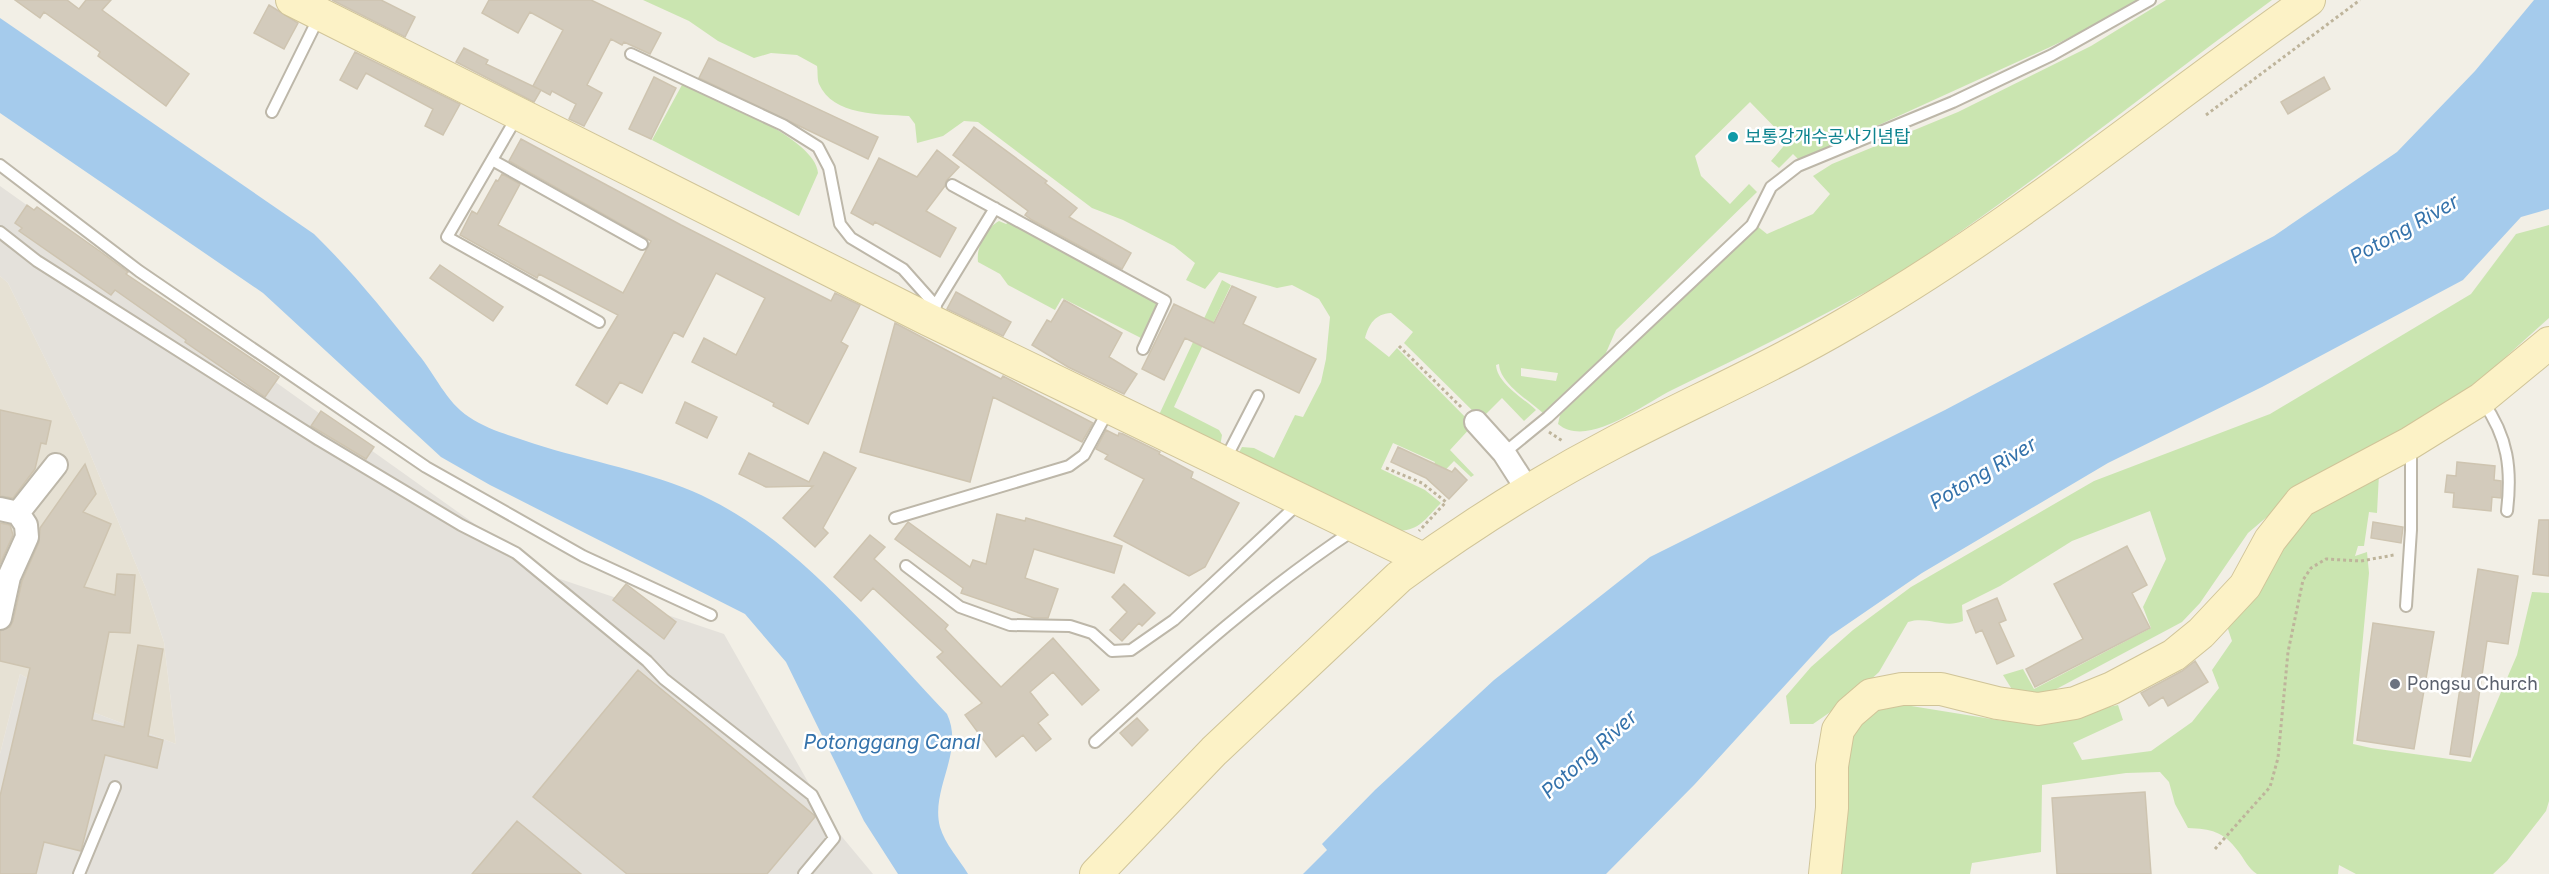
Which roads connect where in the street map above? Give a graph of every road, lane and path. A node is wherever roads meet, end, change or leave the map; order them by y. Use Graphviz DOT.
graph roads {
  1 [pos="292,0"];
  2 [pos="2150,0"];
  3 [pos="2309,0"];
  4 [pos="2360,0"];
  5 [pos="320,15"];
  6 [pos="631,54"];
  7 [pos="272,112"];
  8 [pos="518,115"];
  9 [pos="2206,115"];
  10 [pos="492,160"];
  11 [pos="0,165"];
  12 [pos="952,185"];
  13 [pos="995,208"];
  14 [pos="0,232"];
  15 [pos="642,243"];
  16 [pos="932,312"];
  17 [pos="599,321"];
  18 [pos="2549,343"];
  19 [pos="1400,346"];
  20 [pos="1143,349"];
  21 [pos="1258,396"];
  22 [pos="2481,399"];
  23 [pos="1111,406"];
  24 [pos="1476,422"];
  25 [pos="1540,424"];
  26 [pos="1571,443"];
  27 [pos="2410,443"];
  28 [pos="1504,453"];
  29 [pos="1224,463"];
  30 [pos="56,465"];
  31 [pos="1529,492"];
  32 [pos="1302,501"];
  33 [pos="9,511"];
  34 [pos="2507,511"];
  35 [pos="895,518"];
  36 [pos="1357,528"];
  37 [pos="2411,552"];
  38 [pos="1423,560"];
  39 [pos="906,566"];
  40 [pos="2406,606"];
  41 [pos="711,615"];
  42 [pos="0,618"];
  43 [pos="1095,742"];
  44 [pos="115,787"];
  45 [pos="2215,849"];
  46 [pos="79,874"];
  47 [pos="804,874"];
  48 [pos="1096,874"];
  49 [pos="1825,874"];
  1 -- 5 [label="street"];
  2 -- 25 [label="lane"];
  3 -- 31 [label="street"];
  4 -- 9 [label="path"];
  5 -- 7 [label="lane"];
  5 -- 8 [label="street"];
  6 -- 16 [label="lane"];
  8 -- 10 [label="lane"];
  8 -- 16 [label="street"];
  10 -- 15 [label="lane"];
  10 -- 17 [label="lane"];
  11 -- 41 [label="lane"];
  12 -- 13 [label="lane"];
  13 -- 16 [label="lane"];
  13 -- 20 [label="lane"];
  14 -- 47 [label="lane"];
  16 -- 23 [label="street"];
  18 -- 22 [label="street"];
  19 -- 24 [label="path"];
  21 -- 29 [label="lane"];
  22 -- 27 [label="street"];
  22 -- 34 [label="lane"];
  23 -- 29 [label="street"];
  23 -- 35 [label="lane"];
  24 -- 28 [label="street"];
  25 -- 26 [label="path"];
  25 -- 28 [label="lane"];
  27 -- 37 [label="lane"];
  27 -- 49 [label="street"];
  28 -- 31 [label="street"];
  29 -- 32 [label="street"];
  30 -- 33 [label="street"];
  31 -- 38 [label="street"];
  32 -- 36 [label="street"];
  32 -- 39 [label="lane"];
  33 -- 42 [label="street"];
  36 -- 38 [label="street"];
  36 -- 43 [label="lane"];
  37 -- 40 [label="lane"];
  37 -- 45 [label="path"];
  38 -- 48 [label="street"];
  44 -- 46 [label="lane"];
}
